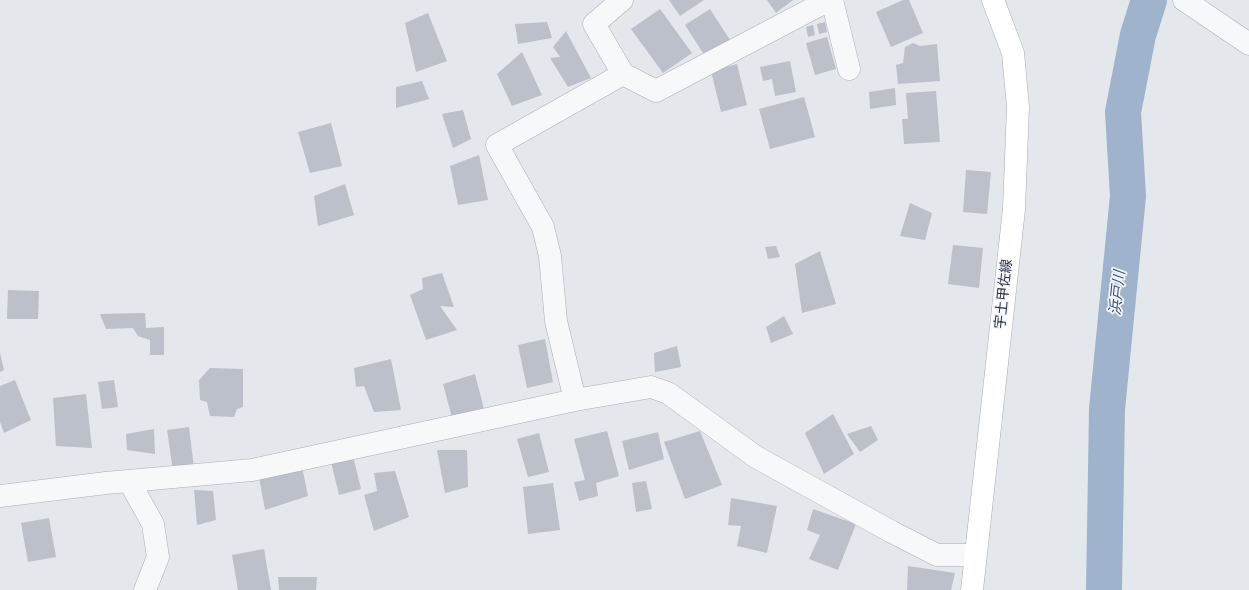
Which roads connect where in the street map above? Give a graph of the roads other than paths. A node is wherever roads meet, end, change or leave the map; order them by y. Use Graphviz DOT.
graph roads {
  1 [pos="622,0"];
  2 [pos="830,0"];
  3 [pos="993,0"];
  4 [pos="1184,0"];
  5 [pos="1249,44"];
  6 [pos="849,69"];
  7 [pos="623,74"];
  8 [pos="575,400"];
  9 [pos="129,481"];
  10 [pos="0,496"];
  11 [pos="975,555"];
  12 [pos="145,590"];
  13 [pos="972,590"];
  1 -- 7 [label="street"];
  2 -- 6 [label="street"];
  2 -- 7 [label="street"];
  3 -- 11 [label="main road, 宇土甲佐線"];
  4 -- 5 [label="street"];
  7 -- 8 [label="street"];
  8 -- 9 [label="street"];
  8 -- 11 [label="street"];
  9 -- 10 [label="street"];
  9 -- 12 [label="street"];
  11 -- 13 [label="main road, 宇土甲佐線"];
}
